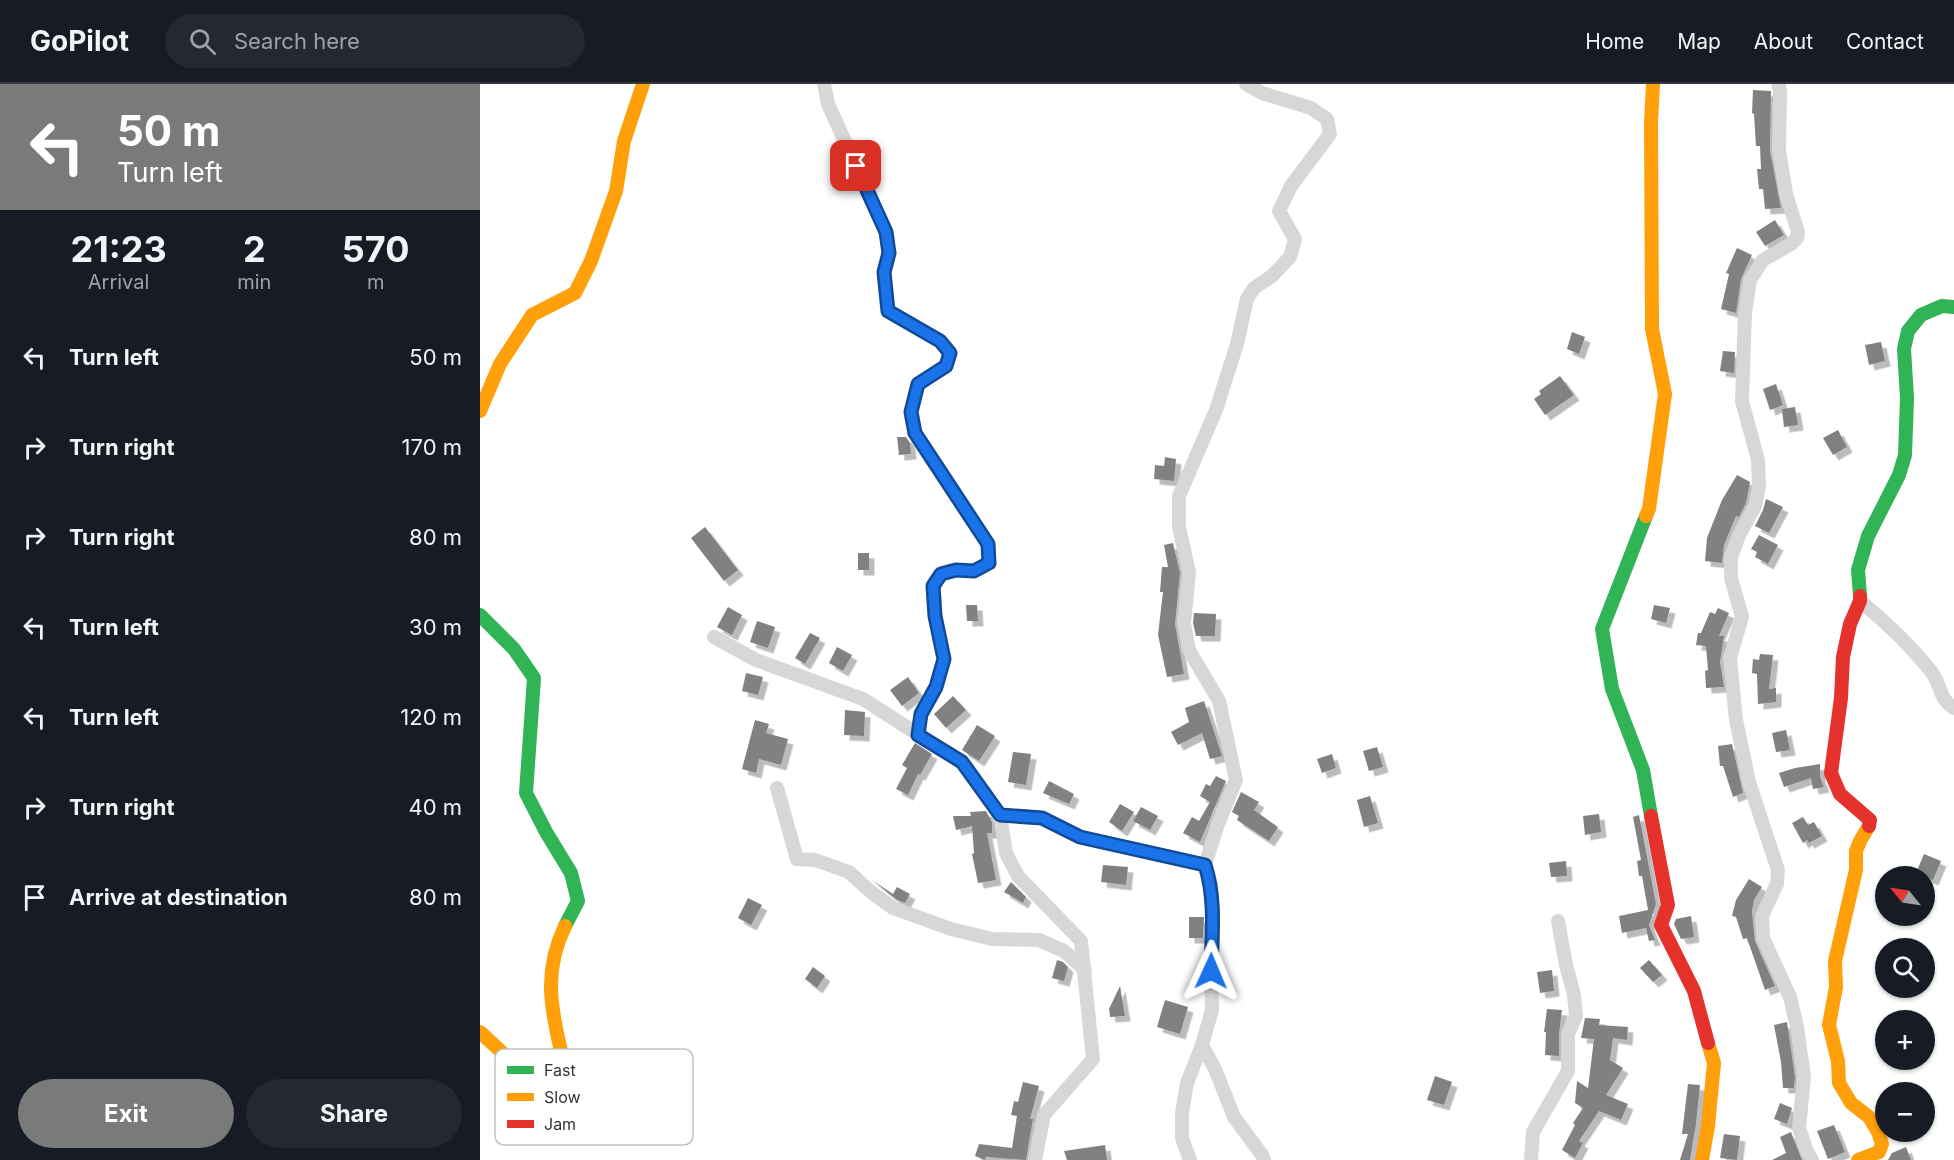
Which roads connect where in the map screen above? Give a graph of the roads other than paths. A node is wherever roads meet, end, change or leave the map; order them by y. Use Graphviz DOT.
graph roads {
  1 [pos="643,84"];
  2 [pos="824,84"];
  3 [pos="1246,84"];
  4 [pos="1653,84"];
  5 [pos="1778,84"];
  6 [pos="1954,307"];
  7 [pos="480,411"];
  8 [pos="1860,601"];
  9 [pos="480,615"];
  10 [pos="714,637"];
  11 [pos="1954,708"];
  12 [pos="918,735"];
  13 [pos="777,788"];
  14 [pos="1000,815"];
  15 [pos="1205,865"];
  16 [pos="1558,921"];
  17 [pos="1085,970"];
  18 [pos="480,1032"];
  19 [pos="1202,1045"];
  20 [pos="498,1049"];
  21 [pos="561,1049"];
  22 [pos="1035,1160"];
  23 [pos="1191,1160"];
  24 [pos="1264,1160"];
  25 [pos="1531,1160"];
  26 [pos="1702,1160"];
  27 [pos="1812,1160"];
  28 [pos="1858,1160"];
  1 -- 7 [label="street"];
  2 -- 12 [label="street"];
  3 -- 15 [label="street"];
  4 -- 26 [label="street"];
  5 -- 27 [label="street"];
  6 -- 8 [label="street"];
  8 -- 11 [label="street"];
  8 -- 28 [label="street"];
  9 -- 21 [label="street"];
  10 -- 12 [label="street"];
  12 -- 14 [label="street"];
  13 -- 17 [label="street"];
  14 -- 15 [label="street"];
  14 -- 17 [label="street"];
  15 -- 19 [label="street"];
  16 -- 25 [label="street"];
  17 -- 22 [label="street"];
  18 -- 20 [label="street"];
  19 -- 23 [label="street"];
  19 -- 24 [label="street"];
}
